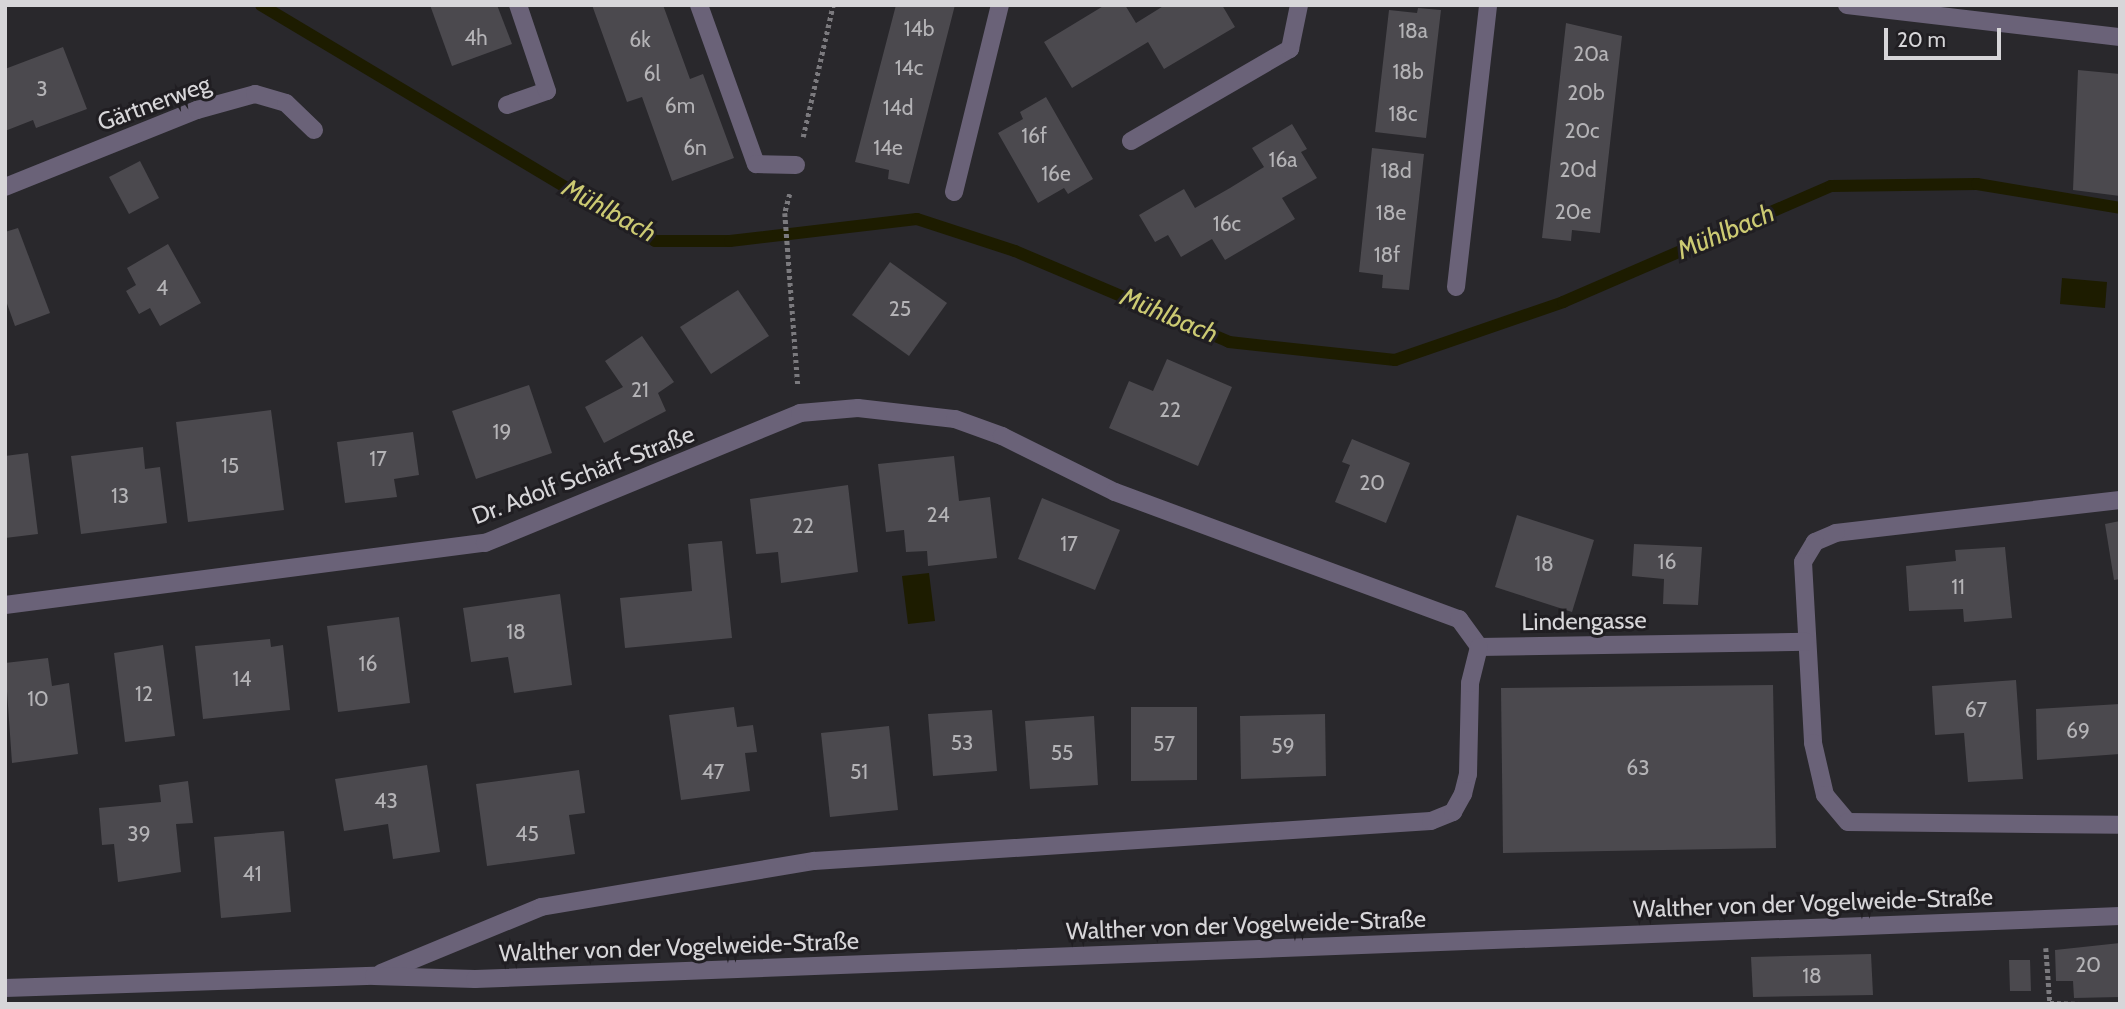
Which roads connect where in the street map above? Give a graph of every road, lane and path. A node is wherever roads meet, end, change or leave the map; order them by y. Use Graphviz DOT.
graph roads {
  1 [pos="518,5"];
  2 [pos="699,5"];
  3 [pos="834,5"];
  4 [pos="1000,5"];
  5 [pos="1299,5"];
  6 [pos="1488,5"];
  7 [pos="1847,5"];
  8 [pos="2120,37"];
  9 [pos="507,106"];
  10 [pos="314,130"];
  11 [pos="1131,141"];
  12 [pos="796,165"];
  13 [pos="5,187"];
  14 [pos="954,192"];
  15 [pos="1456,287"];
  16 [pos="800,413"];
  17 [pos="2120,500"];
  18 [pos="5,605"];
  19 [pos="1806,642"];
  20 [pos="1479,647"];
  21 [pos="2120,825"];
  22 [pos="2120,916"];
  23 [pos="2044,919"];
  24 [pos="374,976"];
  25 [pos="5,988"];
  26 [pos="2080,1004"];
  1 -- 9 [label="street"];
  2 -- 12 [label="street"];
  3 -- 12 [label="path"];
  4 -- 14 [label="street"];
  5 -- 11 [label="street"];
  6 -- 15 [label="street"];
  7 -- 8 [label="street"];
  10 -- 13 [label="street, Gärtnerweg"];
  12 -- 16 [label="path"];
  16 -- 18 [label="street, Dr. Adolf Schärf-Straße"];
  16 -- 20 [label="street, Dr. Adolf Schärf-Straße"];
  17 -- 19 [label="street"];
  19 -- 20 [label="street, Lindengasse"];
  19 -- 21 [label="street"];
  20 -- 24 [label="street, Walther von der Vogelweide-Straße"];
  22 -- 23 [label="street, Walther von der Vogelweide-Straße"];
  23 -- 24 [label="street, Walther von der Vogelweide-Straße"];
  23 -- 26 [label="path"];
  24 -- 25 [label="street, Walther von der Vogelweide-Straße"];
}
